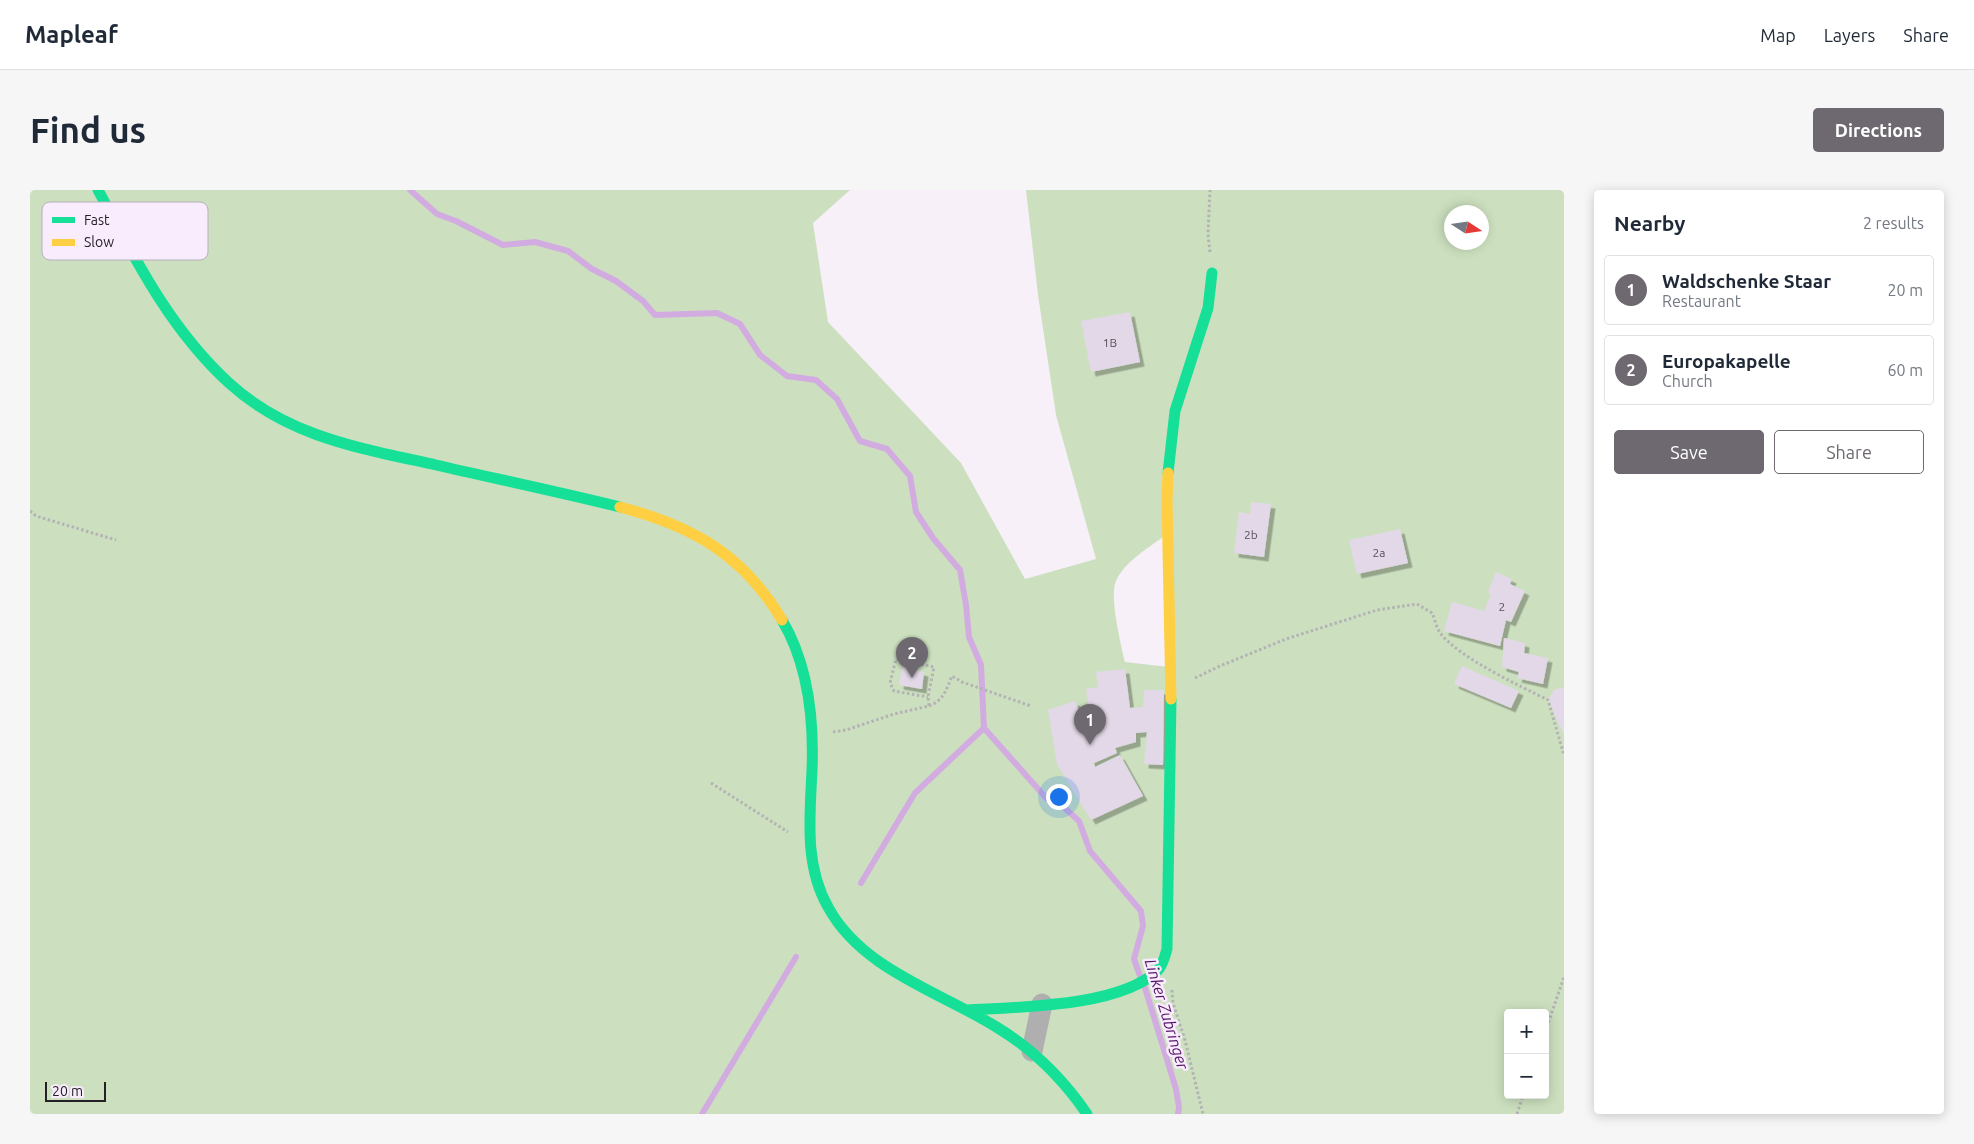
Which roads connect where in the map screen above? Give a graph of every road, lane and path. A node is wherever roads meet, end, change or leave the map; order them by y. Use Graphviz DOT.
graph roads {
  1 [pos="98,190"];
  2 [pos="1210,190"];
  3 [pos="105,202"];
  4 [pos="136,260"];
  5 [pos="1212,273"];
  6 [pos="30,511"];
  7 [pos="116,540"];
  8 [pos="1171,688"];
  9 [pos="928,697"];
  10 [pos="929,706"];
  11 [pos="1031,706"];
  12 [pos="846,730"];
  13 [pos="1564,755"];
  14 [pos="711,783"];
  15 [pos="811,848"];
  16 [pos="1564,977"];
  17 [pos="1171,985"];
  18 [pos="1042,1004"];
  19 [pos="967,1010"];
  20 [pos="1549,1020"];
  21 [pos="1032,1052"];
  22 [pos="1522,1099"];
  23 [pos="1088,1114"];
  24 [pos="1203,1114"];
  25 [pos="1517,1114"];
  1 -- 3 [label="main road"];
  2 -- 5 [label="path"];
  4 -- 15 [label="main road"];
  5 -- 8 [label="main road"];
  6 -- 7 [label="path"];
  8 -- 13 [label="path"];
  8 -- 18 [label="main road"];
  9 -- 9 [label="path"];
  9 -- 10 [label="path"];
  10 -- 11 [label="path"];
  10 -- 12 [label="path"];
  14 -- 15 [label="path"];
  15 -- 19 [label="main road"];
  16 -- 20 [label="path"];
  17 -- 24 [label="path"];
  18 -- 19 [label="main road"];
  18 -- 21 [label="street"];
  19 -- 21 [label="main road"];
  21 -- 23 [label="main road"];
  22 -- 25 [label="path"];
}
